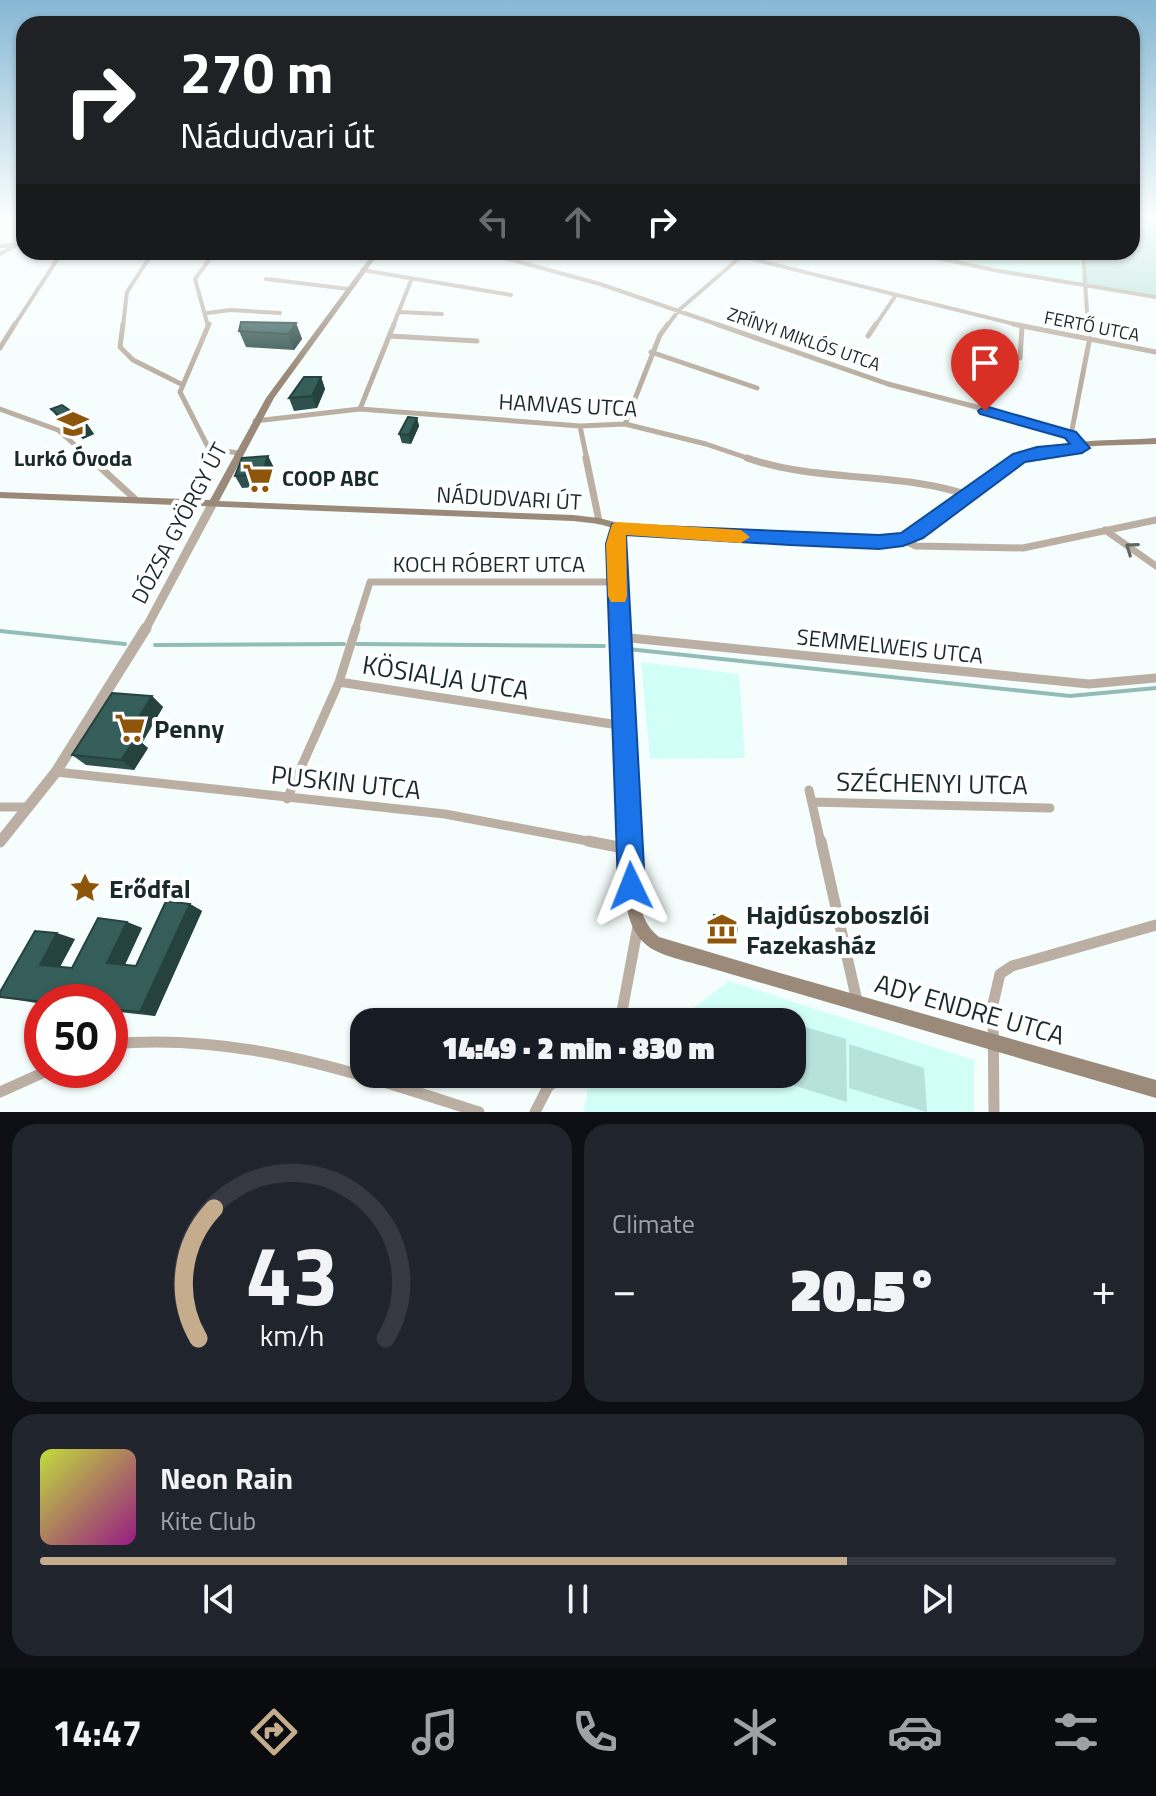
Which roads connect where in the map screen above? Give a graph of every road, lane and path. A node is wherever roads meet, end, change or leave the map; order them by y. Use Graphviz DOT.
graph roads {
  1 [pos="50,271"];
  2 [pos="141,271"];
  3 [pos="201,271"];
  4 [pos="361,271"];
  5 [pos="368,271"];
  6 [pos="547,271"];
  7 [pos="724,271"];
  8 [pos="807,271"];
  9 [pos="1007,271"];
  10 [pos="1085,271"];
  11 [pos="412,278"];
  12 [pos="266,279"];
  13 [pos="1086,286"];
  14 [pos="349,289"];
  15 [pos="511,295"];
  16 [pos="896,295"];
  17 [pos="1156,297"];
  18 [pos="679,310"];
  19 [pos="399,312"];
  20 [pos="207,313"];
  21 [pos="280,313"];
  22 [pos="442,314"];
  23 [pos="1022,327"];
  24 [pos="390,336"];
  25 [pos="868,336"];
  26 [pos="477,341"];
  27 [pos="1089,342"];
  28 [pos="0,348"];
  29 [pos="651,352"];
  30 [pos="1156,352"];
  31 [pos="1020,358"];
  32 [pos="181,384"];
  33 [pos="757,388"];
  34 [pos="0,409"];
  35 [pos="360,409"];
  36 [pos="255,421"];
  37 [pos="625,424"];
  38 [pos="580,426"];
  39 [pos="1071,435"];
  40 [pos="1156,441"];
  41 [pos="1082,448"];
  42 [pos="239,453"];
  43 [pos="0,495"];
  44 [pos="968,495"];
  45 [pos="134,498"];
  46 [pos="213,503"];
  47 [pos="1156,520"];
  48 [pos="599,521"];
  49 [pos="618,528"];
  50 [pos="1105,530"];
  51 [pos="903,540"];
  52 [pos="1156,566"];
  53 [pos="617,582"];
  54 [pos="620,637"];
  55 [pos="1156,678"];
  56 [pos="339,682"];
  57 [pos="625,726"];
  58 [pos="56,772"];
  59 [pos="809,790"];
  60 [pos="287,799"];
  61 [pos="812,802"];
  62 [pos="0,807"];
  63 [pos="1050,808"];
  64 [pos="23,810"];
  65 [pos="0,842"];
  66 [pos="630,849"];
  67 [pos="1156,925"];
  68 [pos="638,926"];
  69 [pos="857,1001"];
  70 [pos="623,1008"];
  71 [pos="993,1039"];
  72 [pos="128,1041"];
  73 [pos="24,1081"];
  74 [pos="547,1088"];
  75 [pos="1156,1089"];
  76 [pos="0,1092"];
  77 [pos="479,1112"];
  78 [pos="535,1112"];
  79 [pos="994,1112"];
  1 -- 28 [label="street"];
  2 -- 32 [label="street"];
  3 -- 20 [label="street"];
  4 -- 14 [label="main road, DÓZSA GYÖRGY ÚT"];
  5 -- 11 [label="street"];
  6 -- 18 [label="street, ZRÍNYI MIKLÓS UTCA"];
  7 -- 18 [label="street"];
  8 -- 16 [label="street, FERTŐ UTCA"];
  9 -- 13 [label="street"];
  10 -- 13 [label="street"];
  11 -- 15 [label="street"];
  11 -- 19 [label="street"];
  12 -- 14 [label="street"];
  13 -- 17 [label="street"];
  13 -- 27 [label="street"];
  14 -- 36 [label="main road, DÓZSA GYÖRGY ÚT"];
  16 -- 23 [label="street, FERTŐ UTCA"];
  16 -- 25 [label="street"];
  18 -- 29 [label="street"];
  18 -- 39 [label="street, ZRÍNYI MIKLÓS UTCA"];
  19 -- 22 [label="street"];
  19 -- 24 [label="street"];
  20 -- 21 [label="street"];
  20 -- 32 [label="street"];
  23 -- 27 [label="street, FERTŐ UTCA"];
  23 -- 31 [label="street, FERTŐ UTCA"];
  24 -- 26 [label="street"];
  24 -- 35 [label="street"];
  27 -- 30 [label="street, FERTŐ UTCA"];
  27 -- 39 [label="street"];
  29 -- 33 [label="street"];
  29 -- 37 [label="street"];
  32 -- 42 [label="street"];
  34 -- 45 [label="street"];
  35 -- 36 [label="street, HAMVAS UTCA"];
  35 -- 38 [label="street, HAMVAS UTCA"];
  36 -- 42 [label="main road, DÓZSA GYÖRGY ÚT"];
  37 -- 38 [label="street, HAMVAS UTCA"];
  37 -- 44 [label="street, HAMVAS UTCA"];
  38 -- 48 [label="street"];
  39 -- 41 [label="street"];
  40 -- 41 [label="main road"];
  41 -- 44 [label="main road"];
  42 -- 46 [label="main road, DÓZSA GYÖRGY ÚT"];
  43 -- 45 [label="main road, NÁDUDVARI ÚT"];
  44 -- 51 [label="main road"];
  45 -- 46 [label="main road, NÁDUDVARI ÚT"];
  46 -- 48 [label="main road, NÁDUDVARI ÚT"];
  46 -- 58 [label="street, DÓZSA GYÖRGY ÚT"];
  47 -- 50 [label="street"];
  48 -- 49 [label="main road, NÁDUDVARI ÚT"];
  49 -- 51 [label="main road, NÁDUDVARI ÚT"];
  49 -- 53 [label="main road"];
  50 -- 51 [label="street"];
  52 -- 50 [label="street, one-way"];
  53 -- 54 [label="main road"];
  53 -- 56 [label="street, KOCH RÓBERT UTCA"];
  54 -- 55 [label="street, SEMMELWEIS UTCA"];
  54 -- 57 [label="main road"];
  56 -- 57 [label="street, KÖSIALJA UTCA"];
  56 -- 60 [label="street, KÖSIALJA UTCA"];
  57 -- 66 [label="main road"];
  58 -- 60 [label="street, PUSKIN UTCA"];
  58 -- 64 [label="street, DÓZSA GYÖRGY ÚT"];
  59 -- 61 [label="street, SZÉCHENYI UTCA"];
  60 -- 66 [label="street, PUSKIN UTCA"];
  61 -- 63 [label="street, SZÉCHENYI UTCA"];
  61 -- 69 [label="street, SZÉCHENYI UTCA"];
  62 -- 64 [label="street"];
  64 -- 65 [label="street, DÓZSA GYÖRGY ÚT"];
  66 -- 68 [label="main road"];
  67 -- 71 [label="street"];
  68 -- 69 [label="main road, ADY ENDRE UTCA"];
  68 -- 70 [label="street"];
  69 -- 71 [label="main road, ADY ENDRE UTCA"];
  71 -- 75 [label="main road, ADY ENDRE UTCA"];
  71 -- 79 [label="street"];
  72 -- 77 [label="street"];
  73 -- 76 [label="street"];
  74 -- 78 [label="street"];
}
